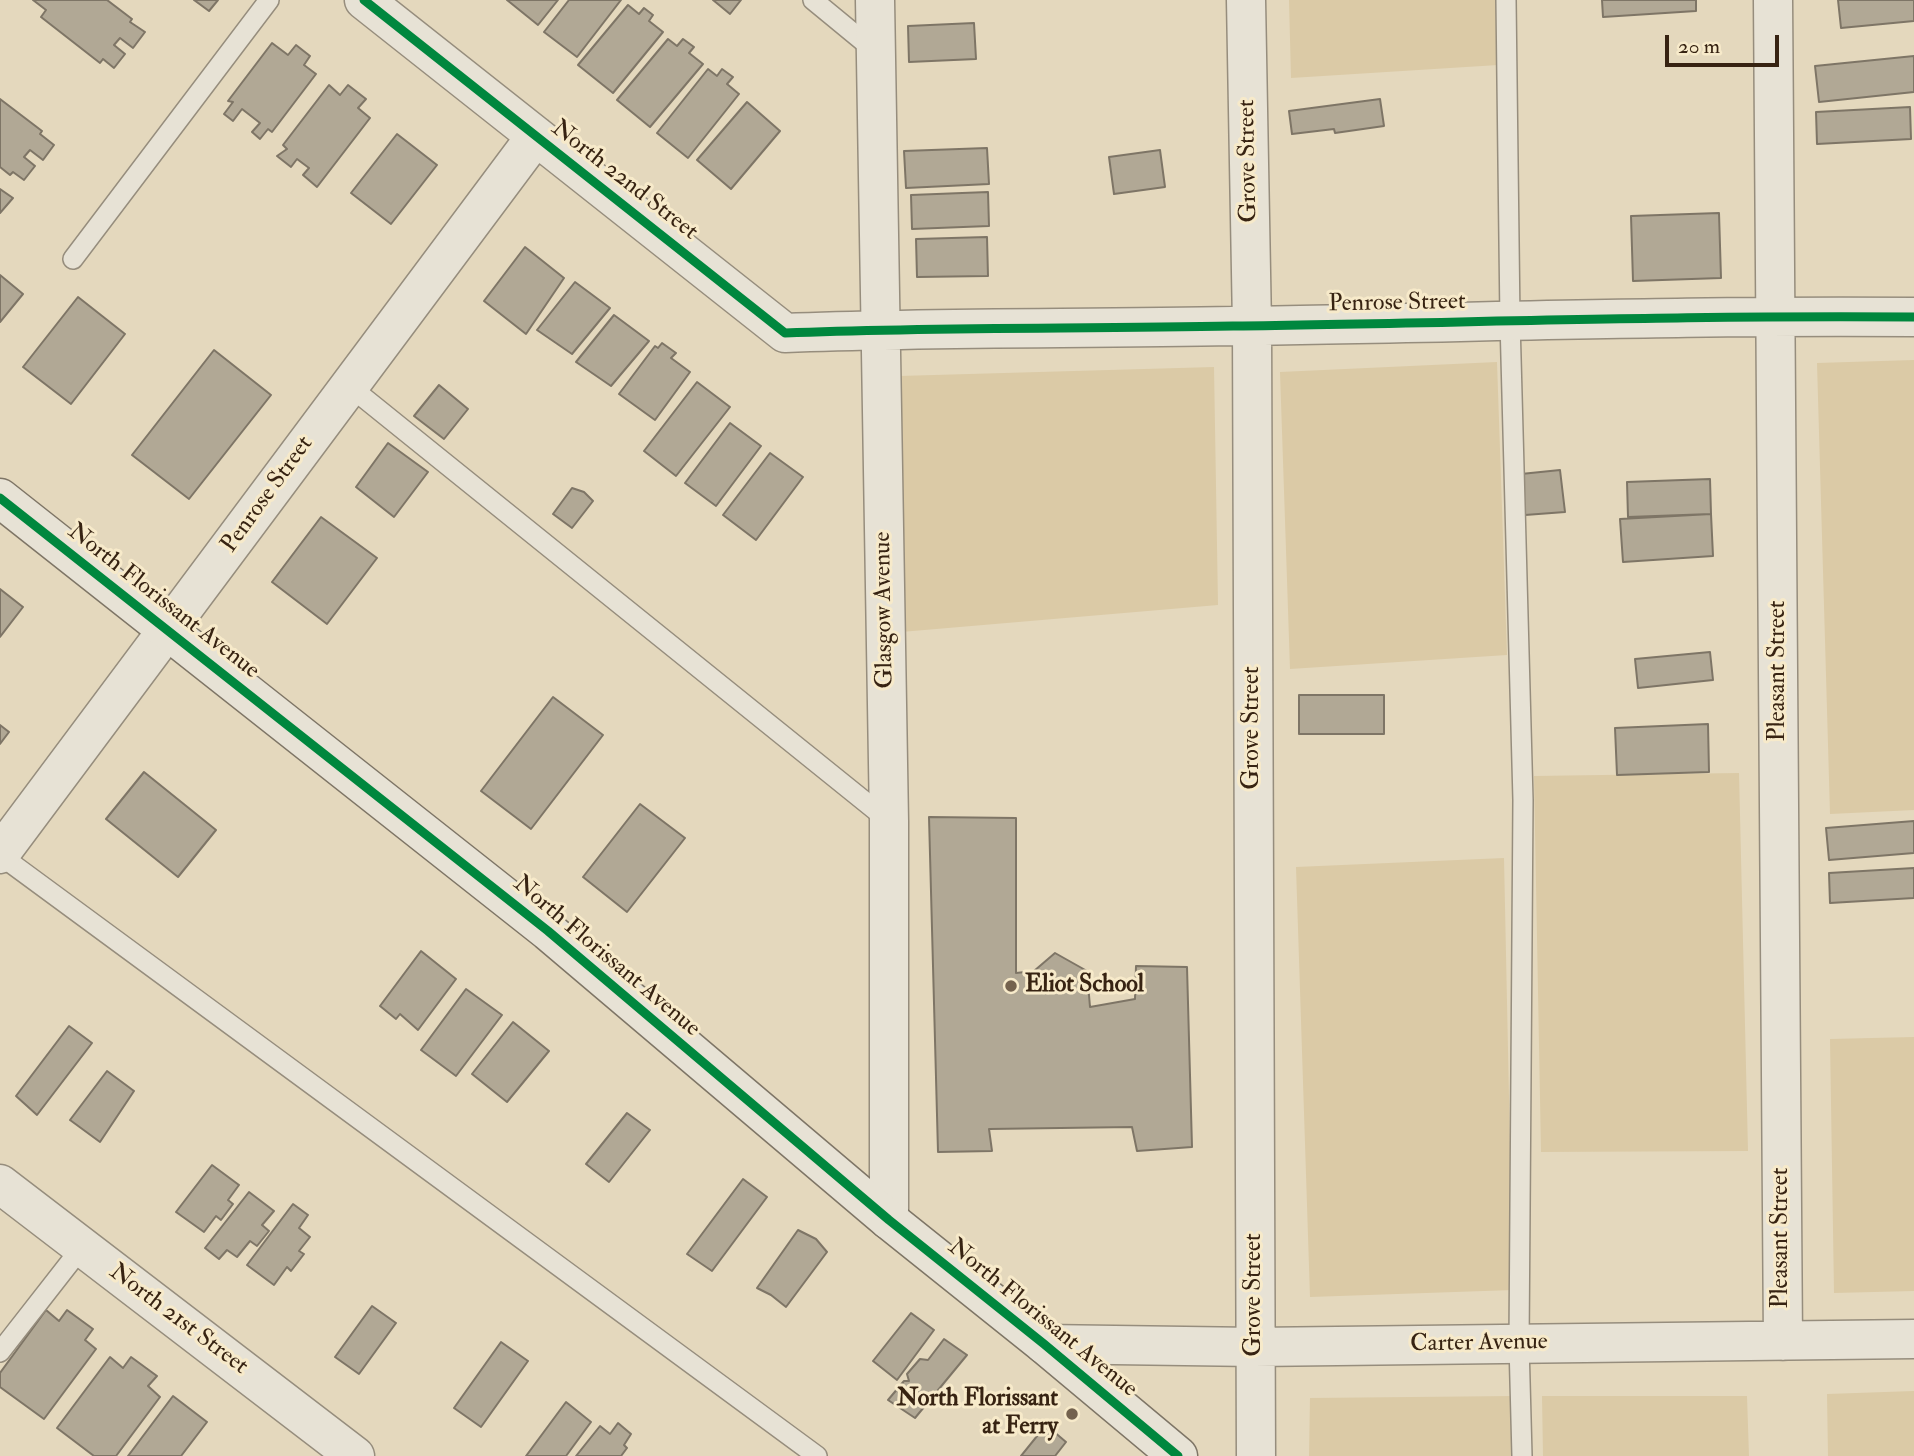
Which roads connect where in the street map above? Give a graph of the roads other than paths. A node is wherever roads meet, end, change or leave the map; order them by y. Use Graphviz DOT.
graph roads {
  1 [pos="269,0"];
  2 [pos="364,0"];
  3 [pos="813,0"];
  4 [pos="875,0"];
  5 [pos="1245,0"];
  6 [pos="1506,0"];
  7 [pos="1773,0"];
  8 [pos="876,52"];
  9 [pos="536,136"];
  10 [pos="73,259"];
  11 [pos="1776,316"];
  12 [pos="1914,317"];
  13 [pos="1510,321"];
  14 [pos="1252,326"];
  15 [pos="881,329"];
  16 [pos="348,386"];
  17 [pos="0,498"];
  18 [pos="167,631"];
  19 [pos="889,821"];
  20 [pos="0,855"];
  21 [pos="0,1184"];
  22 [pos="889,1220"];
  23 [pos="82,1247"];
  24 [pos="1914,1339"];
  25 [pos="1783,1341"];
  26 [pos="1044,1344"];
  27 [pos="1519,1344"];
  28 [pos="1255,1347"];
  29 [pos="0,1352"];
  30 [pos="1176,1455"];
  31 [pos="355,1456"];
  32 [pos="817,1456"];
  33 [pos="1256,1456"];
  34 [pos="1522,1456"];
  1 -- 10 [label="lane"];
  2 -- 9 [label="street, North 22nd Street"];
  3 -- 8 [label="lane"];
  4 -- 8 [label="street, Glasgow Avenue"];
  5 -- 14 [label="street, Grove Street"];
  6 -- 13 [label="lane"];
  7 -- 11 [label="street, Pleasant Street"];
  8 -- 15 [label="street, Glasgow Avenue"];
  9 -- 15 [label="street, North 22nd Street"];
  9 -- 16 [label="street, Penrose Street"];
  11 -- 12 [label="street, Penrose Street"];
  11 -- 13 [label="street, Penrose Street"];
  11 -- 25 [label="street, Pleasant Street"];
  13 -- 14 [label="street, Penrose Street"];
  13 -- 27 [label="lane"];
  14 -- 15 [label="street, Penrose Street"];
  14 -- 28 [label="street, Grove Street"];
  15 -- 19 [label="street, Glasgow Avenue"];
  16 -- 18 [label="street, Penrose Street"];
  16 -- 19 [label="lane"];
  17 -- 18 [label="street, North Florissant Avenue"];
  18 -- 20 [label="street, Penrose Street"];
  18 -- 22 [label="street, North Florissant Avenue"];
  19 -- 22 [label="street, Glasgow Avenue"];
  20 -- 32 [label="lane"];
  21 -- 23 [label="street, North 21st Street"];
  22 -- 26 [label="street, North Florissant Avenue"];
  23 -- 29 [label="lane"];
  23 -- 31 [label="street, North 21st Street"];
  24 -- 25 [label="street, Carter Avenue"];
  25 -- 27 [label="street, Carter Avenue"];
  26 -- 28 [label="street, Carter Avenue"];
  26 -- 30 [label="street, North Florissant Avenue"];
  27 -- 28 [label="street, Carter Avenue"];
  27 -- 34 [label="lane"];
  28 -- 33 [label="street, Grove Street"];
}
